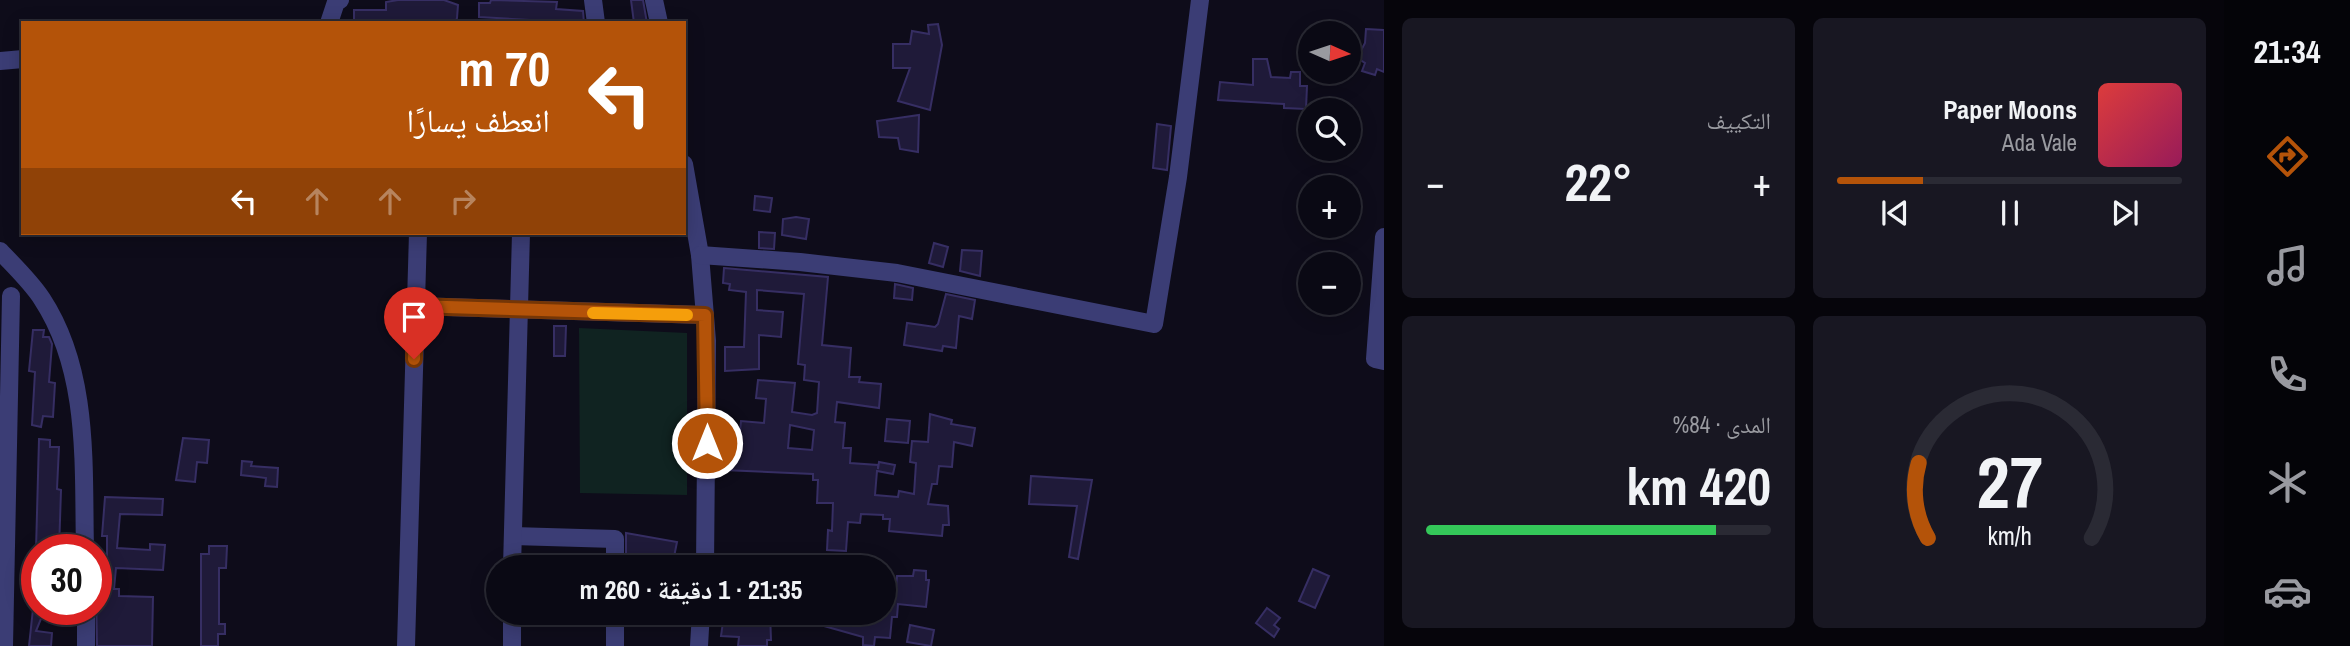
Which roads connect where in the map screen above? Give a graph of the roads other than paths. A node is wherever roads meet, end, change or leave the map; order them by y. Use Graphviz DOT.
graph roads {
  1 [pos="340,0"];
  2 [pos="593,0"];
  3 [pos="654,0"];
  4 [pos="1200,0"];
  5 [pos="330,21"];
  6 [pos="597,21"];
  7 [pos="659,21"];
  8 [pos="21,59"];
  9 [pos="0,61"];
  10 [pos="686,175"];
  11 [pos="418,235"];
  12 [pos="522,235"];
  13 [pos="1384,237"];
  14 [pos="0,251"];
  15 [pos="700,255"];
  16 [pos="11,296"];
  17 [pos="415,306"];
  18 [pos="521,311"];
  19 [pos="705,315"];
  20 [pos="1384,361"];
  21 [pos="85,534"];
  22 [pos="513,536"];
  23 [pos="512,555"];
  24 [pos="615,555"];
  25 [pos="705,555"];
  26 [pos="86,625"];
  27 [pos="512,625"];
  28 [pos="615,625"];
  29 [pos="700,625"];
  30 [pos="4,646"];
  31 [pos="86,646"];
  32 [pos="405,646"];
  33 [pos="512,646"];
  34 [pos="615,646"];
  35 [pos="699,646"];
  1 -- 5 [label="street"];
  2 -- 6 [label="street"];
  3 -- 7 [label="street"];
  4 -- 15 [label="street"];
  8 -- 9 [label="street"];
  10 -- 15 [label="street"];
  11 -- 17 [label="street"];
  12 -- 18 [label="street"];
  13 -- 20 [label="street"];
  14 -- 21 [label="street"];
  15 -- 19 [label="street"];
  16 -- 30 [label="street"];
  17 -- 18 [label="street"];
  17 -- 32 [label="street"];
  18 -- 19 [label="street"];
  18 -- 22 [label="street"];
  19 -- 25 [label="street"];
  22 -- 23 [label="street"];
  22 -- 24 [label="street"];
  26 -- 31 [label="street"];
  27 -- 33 [label="street"];
  28 -- 34 [label="street"];
  29 -- 35 [label="street"];
}
